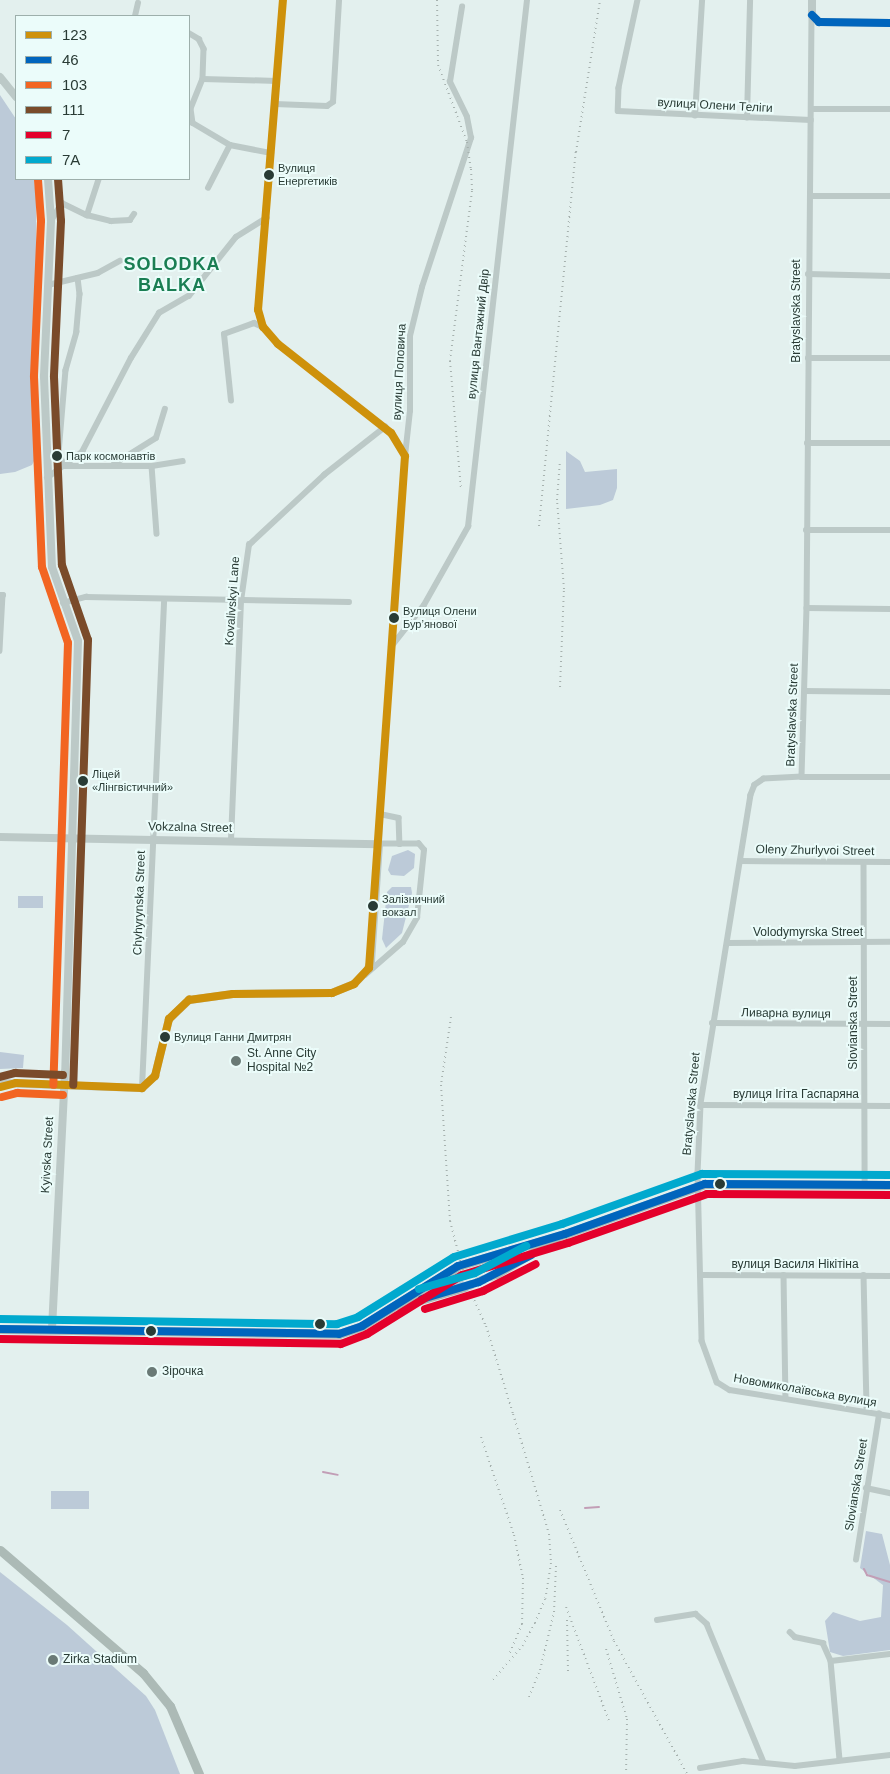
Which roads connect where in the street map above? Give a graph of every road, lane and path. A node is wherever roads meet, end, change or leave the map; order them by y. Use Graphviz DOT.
graph roads {
  1 [pos="283,0"];
  2 [pos="339,0"];
  3 [pos="527,0"];
  4 [pos="638,0"];
  5 [pos="702,0"];
  6 [pos="750,0"];
  7 [pos="812,0"];
  8 [pos="138,3"];
  9 [pos="462,7"];
  10 [pos="135,15"];
  11 [pos="812,15"];
  12 [pos="890,22"];
  13 [pos="190,34"];
  14 [pos="0,78"];
  15 [pos="203,79"];
  16 [pos="277,81"];
  17 [pos="15,96"];
  18 [pos="275,104"];
  19 [pos="811,109"];
  20 [pos="890,109"];
  21 [pos="695,116"];
  22 [pos="747,118"];
  23 [pos="811,120"];
  24 [pos="230,145"];
  25 [pos="271,153"];
  26 [pos="48,180"];
  27 [pos="99,180"];
  28 [pos="208,188"];
  29 [pos="811,196"];
  30 [pos="890,196"];
  31 [pos="134,214"];
  32 [pos="87,215"];
  33 [pos="266,218"];
  34 [pos="51,222"];
  35 [pos="120,261"];
  36 [pos="808,274"];
  37 [pos="890,276"];
  38 [pos="78,278"];
  39 [pos="48,285"];
  40 [pos="263,328"];
  41 [pos="808,358"];
  42 [pos="890,358"];
  43 [pos="231,401"];
  44 [pos="165,409"];
  45 [pos="385,428"];
  46 [pos="807,443"];
  47 [pos="890,443"];
  48 [pos="405,456"];
  49 [pos="183,461"];
  50 [pos="112,465"];
  51 [pos="65,466"];
  52 [pos="152,466"];
  53 [pos="47,478"];
  54 [pos="806,530"];
  55 [pos="890,530"];
  56 [pos="157,534"];
  57 [pos="1,595"];
  58 [pos="164,599"];
  59 [pos="241,601"];
  60 [pos="349,602"];
  61 [pos="63,603"];
  62 [pos="807,608"];
  63 [pos="890,609"];
  64 [pos="392,647"];
  65 [pos="0,651"];
  66 [pos="805,691"];
  67 [pos="890,692"];
  68 [pos="802,777"];
  69 [pos="890,777"];
  70 [pos="380,814"];
  71 [pos="0,836"];
  72 [pos="72,836"];
  73 [pos="152,839"];
  74 [pos="231,840"];
  75 [pos="378,844"];
  76 [pos="400,844"];
  77 [pos="741,860"];
  78 [pos="864,862"];
  79 [pos="890,862"];
  80 [pos="864,942"];
  81 [pos="890,942"];
  82 [pos="727,943"];
  83 [pos="363,976"];
  84 [pos="712,1023"];
  85 [pos="866,1024"];
  86 [pos="890,1024"];
  87 [pos="0,1083"];
  88 [pos="16,1083"];
  89 [pos="63,1085"];
  90 [pos="0,1087"];
  91 [pos="142,1088"];
  92 [pos="701,1105"];
  93 [pos="863,1105"];
  94 [pos="890,1106"];
  95 [pos="866,1185"];
  96 [pos="890,1185"];
  97 [pos="698,1186"];
  98 [pos="565,1234"];
  99 [pos="496,1274"];
  100 [pos="700,1275"];
  101 [pos="784,1275"];
  102 [pos="864,1276"];
  103 [pos="890,1276"];
  104 [pos="464,1287"];
  105 [pos="388,1310"];
  106 [pos="0,1329"];
  107 [pos="52,1329"];
  108 [pos="717,1382"];
  109 [pos="786,1398"];
  110 [pos="867,1411"];
  111 [pos="879,1414"];
  112 [pos="890,1416"];
  113 [pos="866,1488"];
  114 [pos="890,1493"];
  115 [pos="3,1552"];
  116 [pos="856,1560"];
  117 [pos="657,1620"];
  118 [pos="790,1632"];
  119 [pos="890,1654"];
  120 [pos="831,1661"];
  121 [pos="890,1755"];
  122 [pos="840,1760"];
  123 [pos="764,1762"];
  124 [pos="700,1768"];
  125 [pos="199,1774"];
  1 -- 16 [label="street"];
  2 -- 18 [label="street"];
  3 -- 64 [label="street, вулиця Вантажний Двір"];
  4 -- 21 [label="street, вулиця Олени Теліги"];
  5 -- 21 [label="street"];
  6 -- 22 [label="street"];
  7 -- 11 [label="street, Bratyslavska Street"];
  8 -- 10 [label="street"];
  9 -- 48 [label="street, вулиця Поповича"];
  11 -- 12 [label="street"];
  11 -- 19 [label="street, Bratyslavska Street"];
  13 -- 15 [label="street"];
  14 -- 17 [label="street"];
  15 -- 16 [label="street"];
  15 -- 24 [label="street"];
  16 -- 18 [label="street"];
  18 -- 25 [label="street"];
  19 -- 20 [label="street"];
  19 -- 23 [label="street, Bratyslavska Street"];
  21 -- 22 [label="street, вулиця Олени Теліги"];
  22 -- 23 [label="street, вулиця Олени Теліги"];
  23 -- 29 [label="street, Bratyslavska Street"];
  24 -- 25 [label="street"];
  24 -- 28 [label="street"];
  25 -- 33 [label="street"];
  26 -- 34 [label="street, Kyivska Street"];
  27 -- 32 [label="street"];
  29 -- 30 [label="street"];
  29 -- 36 [label="street, Bratyslavska Street"];
  31 -- 32 [label="street"];
  32 -- 34 [label="street"];
  33 -- 40 [label="street"];
  33 -- 51 [label="street"];
  34 -- 39 [label="street, Kyivska Street"];
  35 -- 38 [label="street"];
  36 -- 37 [label="street"];
  36 -- 41 [label="street, Bratyslavska Street"];
  38 -- 39 [label="street"];
  38 -- 51 [label="street"];
  39 -- 53 [label="street, Kyivska Street"];
  40 -- 43 [label="street"];
  40 -- 45 [label="street"];
  41 -- 42 [label="street"];
  41 -- 46 [label="street, Bratyslavska Street"];
  44 -- 50 [label="street"];
  45 -- 48 [label="street"];
  45 -- 59 [label="street, Kovalivskyi Lane"];
  46 -- 47 [label="street"];
  46 -- 54 [label="street, Bratyslavska Street"];
  48 -- 64 [label="street, вулиця Поповича"];
  49 -- 52 [label="street"];
  50 -- 51 [label="street"];
  50 -- 52 [label="street"];
  51 -- 53 [label="street"];
  52 -- 56 [label="street"];
  53 -- 61 [label="street, Kyivska Street"];
  54 -- 55 [label="street"];
  54 -- 62 [label="street, Bratyslavska Street"];
  57 -- 65 [label="street"];
  58 -- 59 [label="street"];
  58 -- 61 [label="street"];
  58 -- 73 [label="street, Chyhyrynska Street"];
  59 -- 60 [label="street"];
  59 -- 74 [label="street, Kovalivskyi Lane"];
  61 -- 72 [label="street, Kyivska Street"];
  62 -- 63 [label="street"];
  62 -- 66 [label="street, Bratyslavska Street"];
  64 -- 70 [label="street, вулиця Поповича"];
  66 -- 67 [label="street"];
  66 -- 68 [label="street, Bratyslavska Street"];
  68 -- 69 [label="street"];
  68 -- 77 [label="street, Bratyslavska Street"];
  70 -- 75 [label="street, вулиця Поповича"];
  70 -- 76 [label="street"];
  71 -- 72 [label="street, Vokzalna Street"];
  72 -- 73 [label="street, Vokzalna Street"];
  72 -- 89 [label="street, Kyivska Street"];
  73 -- 74 [label="street, Vokzalna Street"];
  73 -- 91 [label="street, Chyhyrynska Street"];
  74 -- 75 [label="street, Vokzalna Street"];
  75 -- 76 [label="street"];
  75 -- 83 [label="street, вулиця Поповича"];
  76 -- 83 [label="street"];
  77 -- 78 [label="street, Oleny Zhurlyvoi Street"];
  77 -- 82 [label="street, Bratyslavska Street"];
  78 -- 79 [label="street, Oleny Zhurlyvoi Street"];
  78 -- 80 [label="street, Slovianska Street"];
  80 -- 81 [label="street, Volodymyrska Street"];
  80 -- 82 [label="street, Volodymyrska Street"];
  80 -- 85 [label="street, Slovianska Street"];
  82 -- 84 [label="street, Bratyslavska Street"];
  83 -- 91 [label="street"];
  84 -- 85 [label="street, Ливарна вулиця"];
  84 -- 92 [label="street, Bratyslavska Street"];
  85 -- 86 [label="street, Ливарна вулиця"];
  85 -- 93 [label="street, Slovianska Street"];
  87 -- 88 [label="street"];
  88 -- 89 [label="street"];
  88 -- 90 [label="street"];
  89 -- 91 [label="street"];
  89 -- 107 [label="street, Kyivska Street"];
  92 -- 93 [label="street, вулиця Ігіта Гаспаряна"];
  92 -- 97 [label="street, Bratyslavska Street"];
  93 -- 94 [label="street, вулиця Ігіта Гаспаряна"];
  93 -- 95 [label="street, Slovianska Street"];
  95 -- 96 [label="main road"];
  95 -- 97 [label="main road"];
  97 -- 98 [label="main road"];
  97 -- 100 [label="street, Bratyslavska Street"];
  98 -- 99 [label="main road"];
  98 -- 105 [label="main road"];
  100 -- 101 [label="street, вулиця Василя Нікітіна"];
  100 -- 108 [label="street, Bratyslavska Street"];
  101 -- 102 [label="street, вулиця Василя Нікітіна"];
  101 -- 109 [label="street"];
  102 -- 103 [label="street, вулиця Василя Нікітіна"];
  102 -- 110 [label="street"];
  104 -- 105 [label="main road"];
  105 -- 107 [label="main road"];
  106 -- 107 [label="main road"];
  108 -- 109 [label="street, Новомиколаївська вулиця"];
  109 -- 110 [label="street, Новомиколаївська вулиця"];
  110 -- 111 [label="street, Новомиколаївська вулиця"];
  111 -- 112 [label="street, Новомиколаївська вулиця"];
  111 -- 113 [label="street, Slovianska Street"];
  113 -- 114 [label="street"];
  113 -- 116 [label="street, Slovianska Street"];
  115 -- 125 [label="main road"];
  117 -- 123 [label="street"];
  118 -- 120 [label="street"];
  119 -- 120 [label="street"];
  120 -- 122 [label="street"];
  121 -- 122 [label="street"];
  122 -- 123 [label="street"];
  123 -- 124 [label="street"];
}
